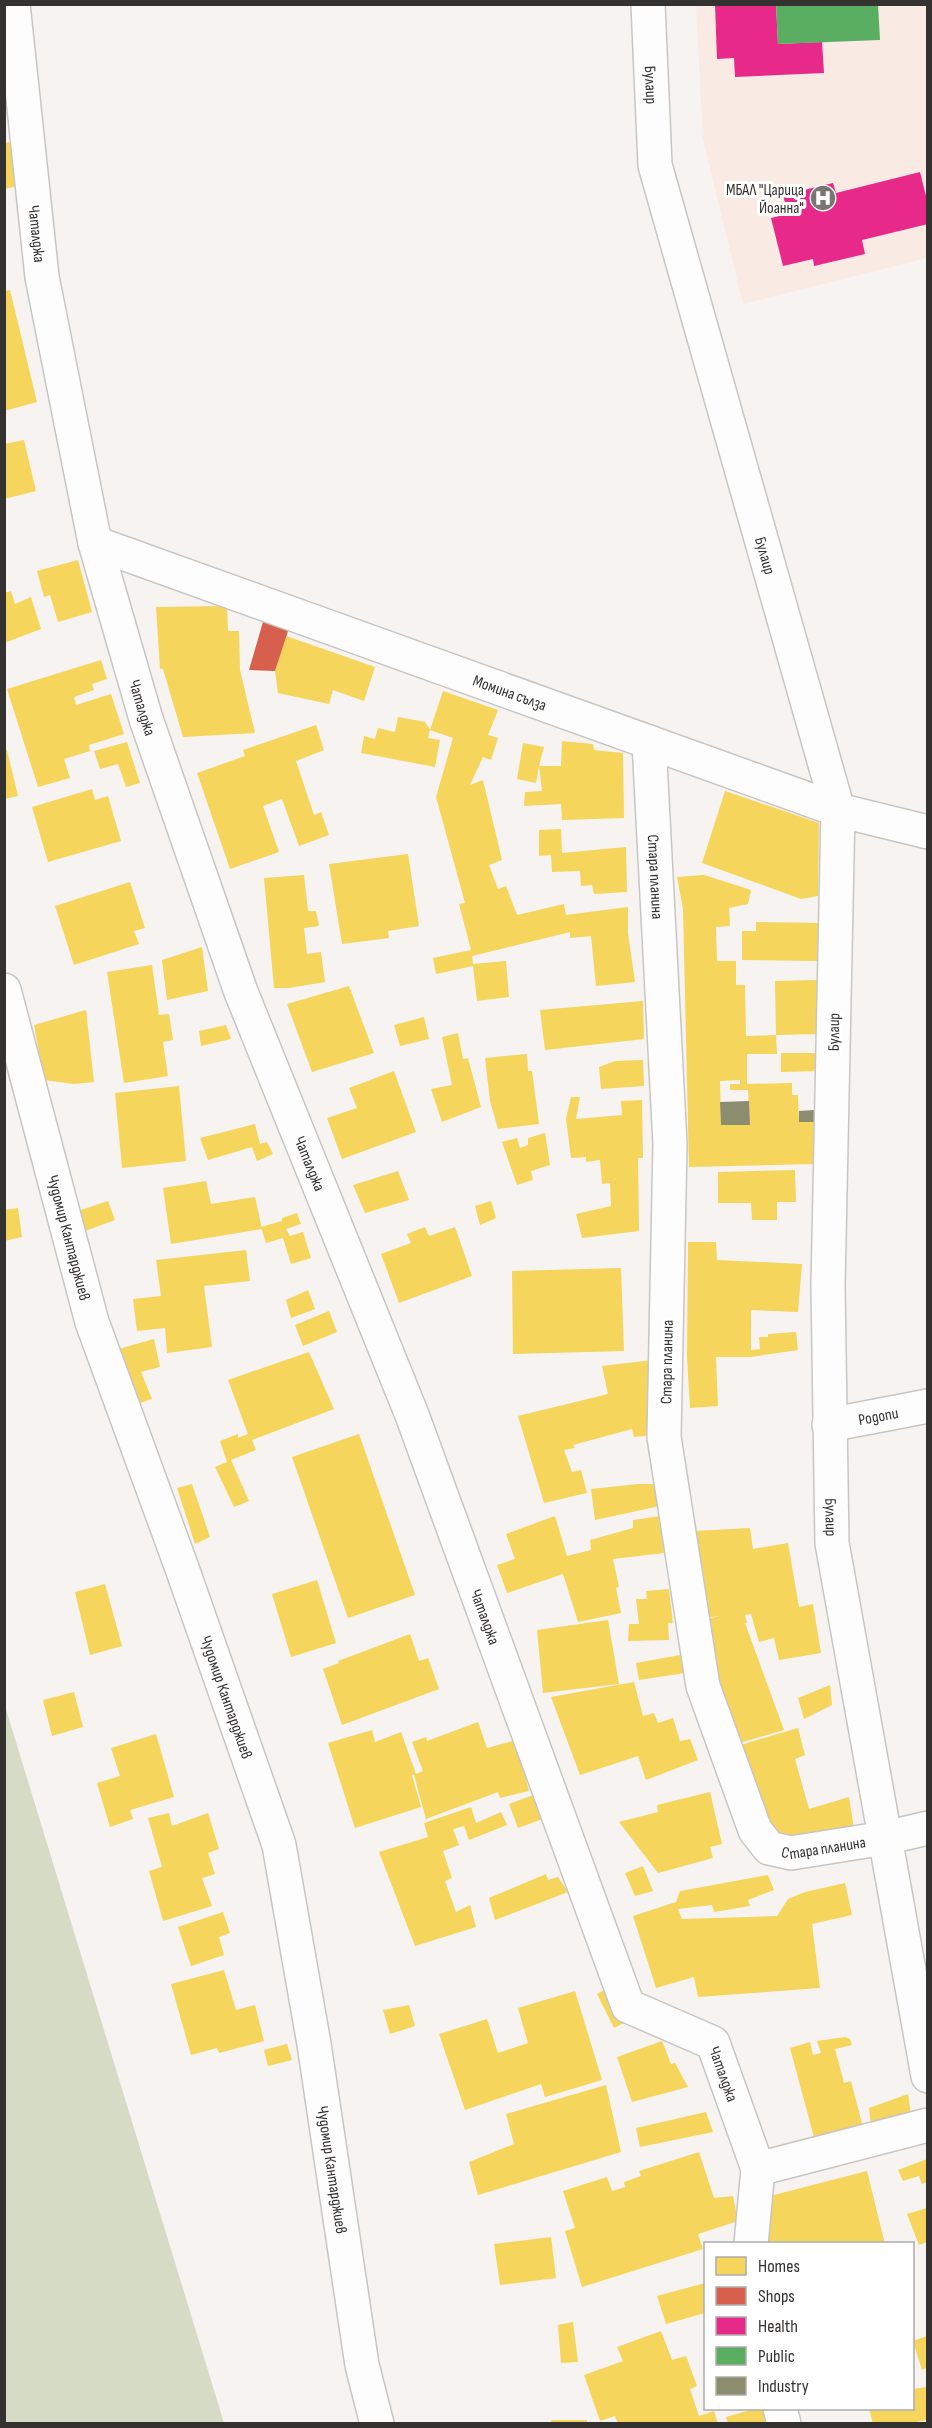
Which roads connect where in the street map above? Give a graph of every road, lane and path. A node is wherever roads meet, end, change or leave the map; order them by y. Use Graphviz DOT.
graph roads {
  1 [pos="13,4"];
  2 [pos="648,4"];
  3 [pos="95,543"];
  4 [pos="649,742"];
  5 [pos="838,810"];
  6 [pos="927,832"];
  7 [pos="4,990"];
  8 [pos="927,1406"];
  9 [pos="829,1425"];
  10 [pos="927,1828"];
  11 [pos="885,1838"];
  12 [pos="927,2076"];
  13 [pos="927,2125"];
  14 [pos="758,2169"];
  15 [pos="751,2242"];
  16 [pos="377,2424"];
  1 -- 3 [label="street, Чаталджа"];
  2 -- 5 [label="street, Булаир"];
  3 -- 4 [label="street, Момина сълза"];
  3 -- 14 [label="street, Чаталджа"];
  4 -- 5 [label="street, Момина сълза"];
  4 -- 11 [label="street, Стара планина"];
  5 -- 6 [label="street, Момина сълза"];
  5 -- 9 [label="street, Булаир"];
  7 -- 16 [label="street, Чудомир Кантарджиев"];
  8 -- 9 [label="street, Родопи"];
  9 -- 11 [label="street, Булаир"];
  10 -- 11 [label="street, Стара планина"];
  11 -- 12 [label="street, Булаир"];
  13 -- 14 [label="street"];
  14 -- 15 [label="street, Чаталджа"];
}
